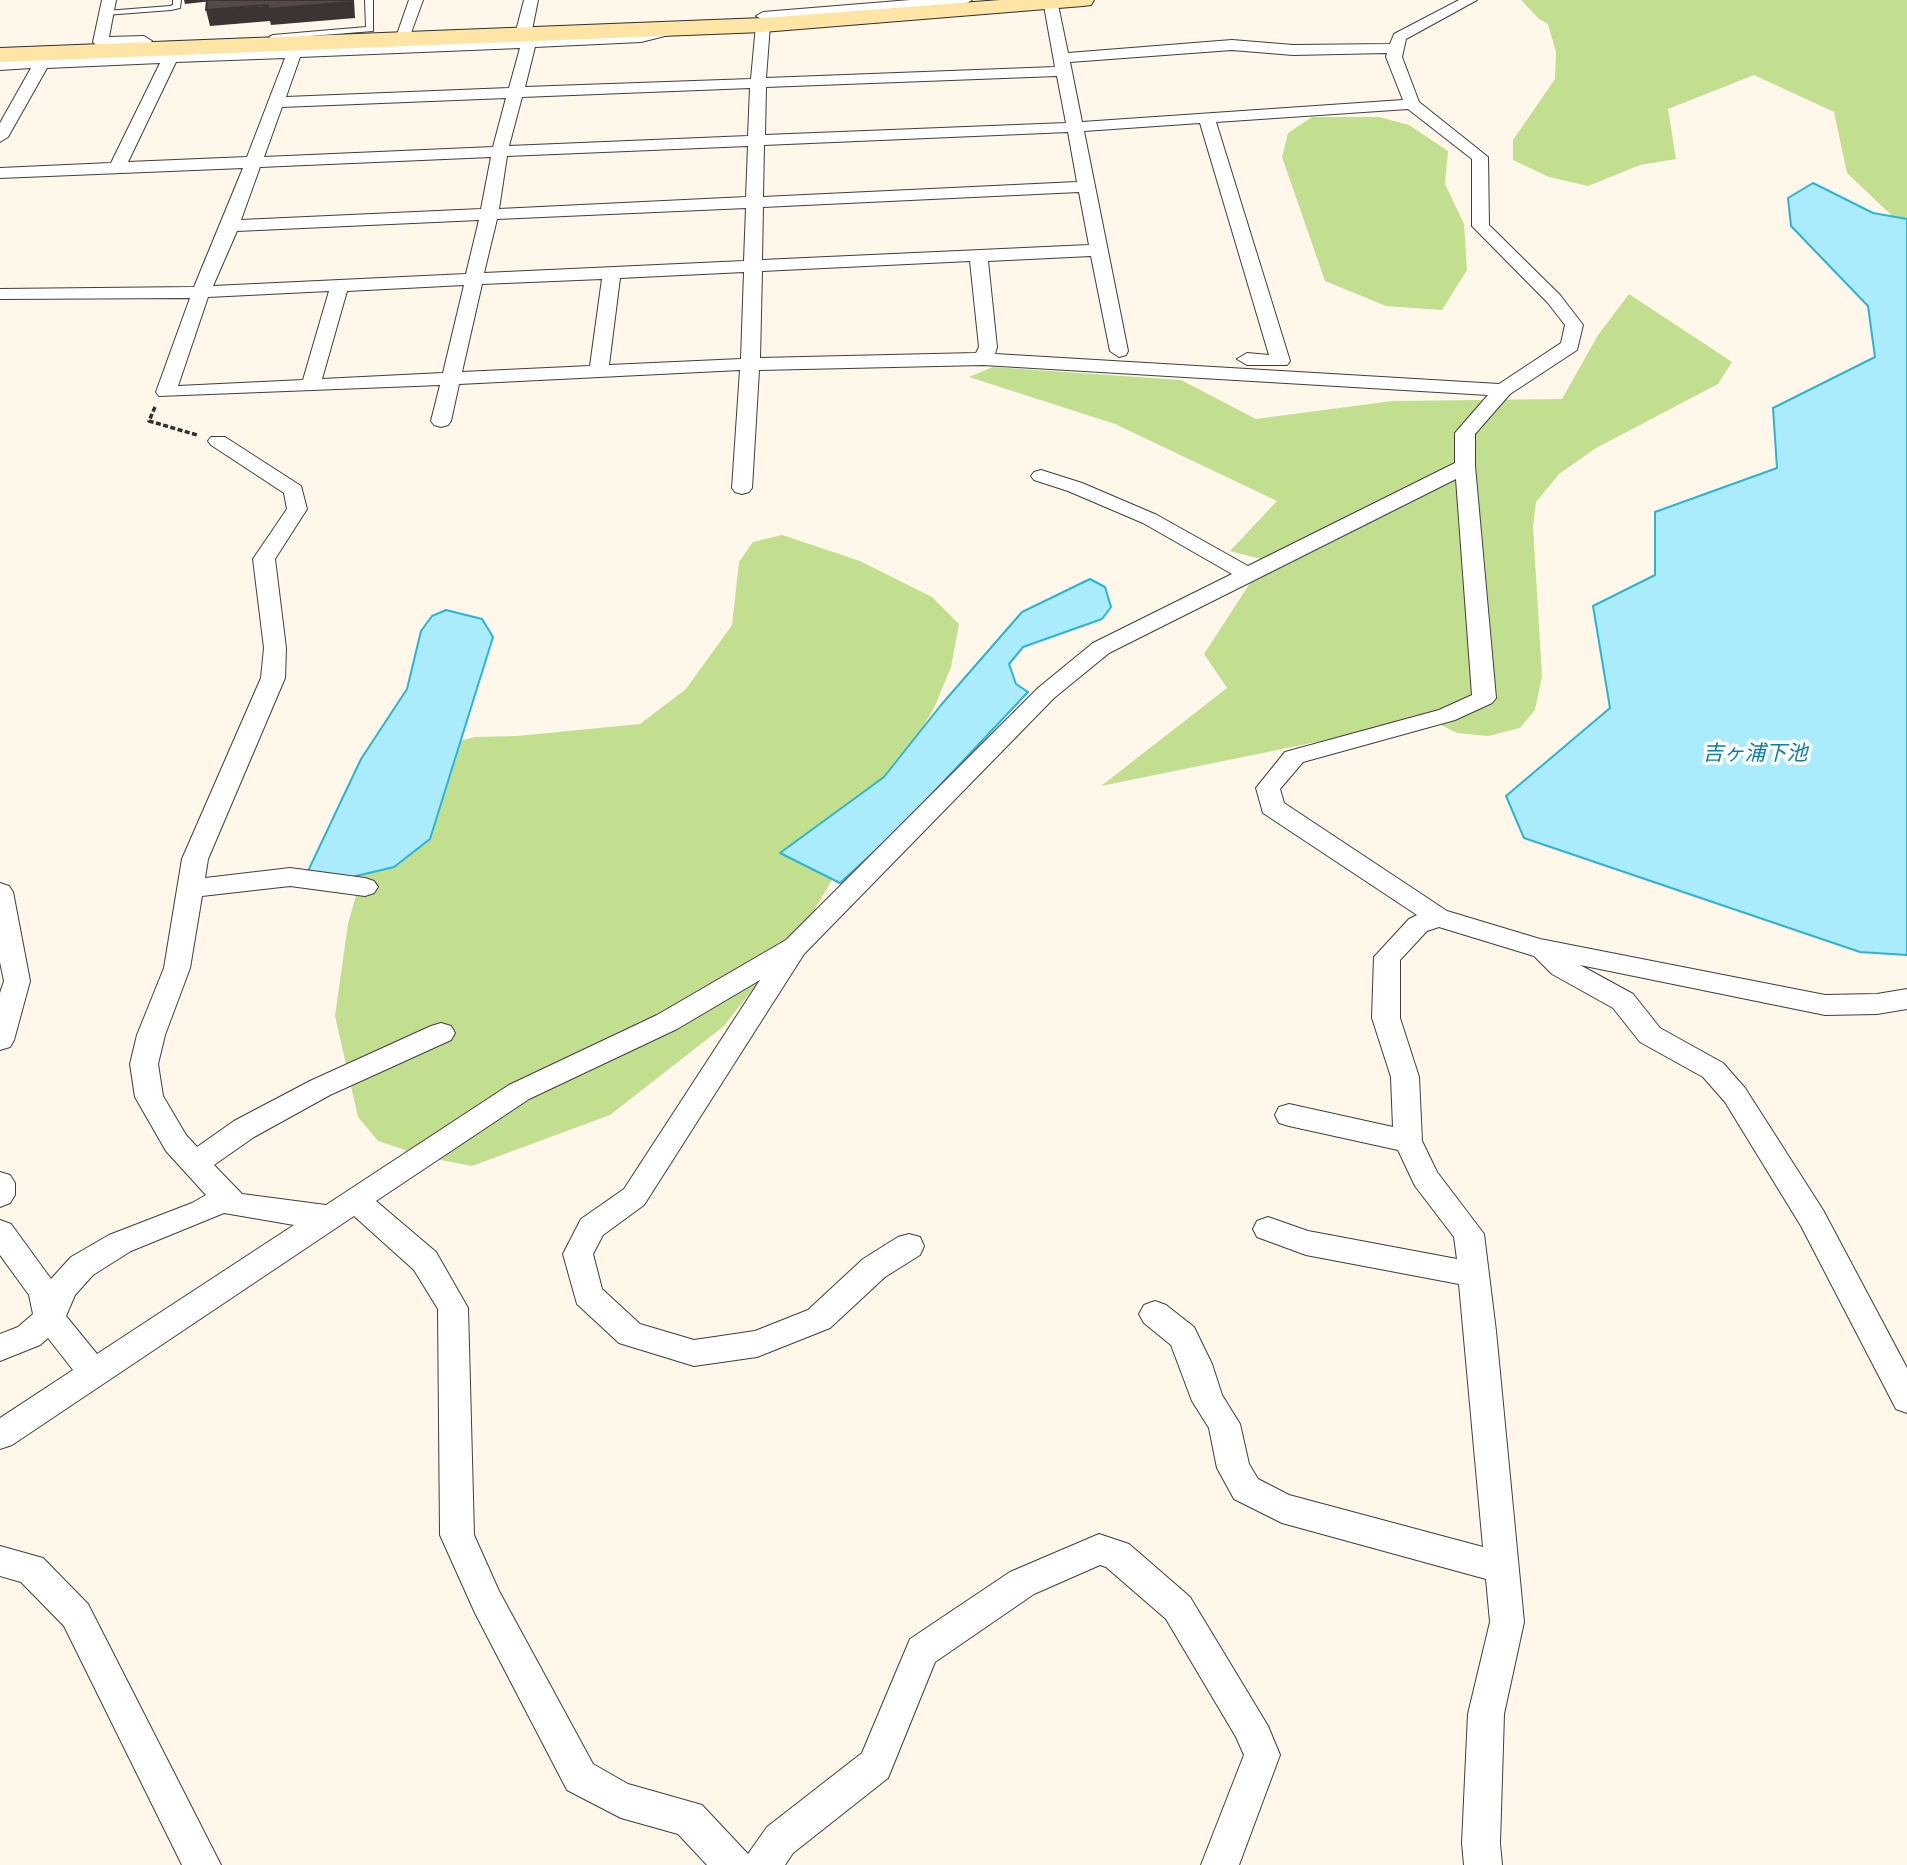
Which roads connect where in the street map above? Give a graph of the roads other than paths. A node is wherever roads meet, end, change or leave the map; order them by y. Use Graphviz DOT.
graph roads {
  1 [pos="177,0"];
  2 [pos="369,0"];
  3 [pos="416,0"];
  4 [pos="531,0"];
  5 [pos="959,0"];
  6 [pos="965,0"];
  7 [pos="1083,0"];
  8 [pos="1470,0"];
  9 [pos="1050,1"];
  10 [pos="908,2"];
  11 [pos="827,5"];
  12 [pos="107,7"];
  13 [pos="763,14"];
  14 [pos="526,39"];
  15 [pos="403,40"];
  16 [pos="272,41"];
  17 [pos="1396,48"];
  18 [pos="296,49"];
  19 [pos="0,55"];
  20 [pos="170,58"];
  21 [pos="42,63"];
  22 [pos="1061,64"];
  23 [pos="0,65"];
  24 [pos="758,83"];
  25 [pos="517,92"];
  26 [pos="277,103"];
  27 [pos="1412,104"];
  28 [pos="1207,119"];
  29 [pos="1075,127"];
  30 [pos="0,137"];
  31 [pos="755,141"];
  32 [pos="500,151"];
  33 [pos="253,162"];
  34 [pos="117,169"];
  35 [pos="0,173"];
  36 [pos="1086,187"];
  37 [pos="753,202"];
  38 [pos="489,215"];
  39 [pos="230,226"];
  40 [pos="1099,250"];
  41 [pos="978,255"];
  42 [pos="753,265"];
  43 [pos="612,272"];
  44 [pos="473,279"];
  45 [pos="340,285"];
  46 [pos="201,292"];
  47 [pos="0,294"];
  48 [pos="1119,351"];
  49 [pos="993,359"];
  50 [pos="750,364"];
  51 [pos="599,372"];
  52 [pos="450,379"];
  53 [pos="311,385"];
  54 [pos="1503,390"];
  55 [pos="441,421"];
  56 [pos="218,441"];
  57 [pos="1465,466"];
  58 [pos="1041,476"];
  59 [pos="742,488"];
  60 [pos="1247,574"];
  61 [pos="365,887"];
  62 [pos="190,890"];
  63 [pos="0,892"];
  64 [pos="1438,917"];
  65 [pos="794,947"];
  66 [pos="1539,948"];
  67 [pos="1907,999"];
  68 [pos="440,1033"];
  69 [pos="0,1040"];
  70 [pos="1289,1115"];
  71 [pos="1408,1141"];
  72 [pos="194,1164"];
  73 [pos="0,1183"];
  74 [pos="0,1195"];
  75 [pos="227,1198"];
  76 [pos="344,1209"];
  77 [pos="1268,1229"];
  78 [pos="0,1232"];
  79 [pos="909,1246"];
  80 [pos="1473,1274"];
  81 [pos="1155,1314"];
  82 [pos="50,1318"];
  83 [pos="0,1349"];
  84 [pos="93,1372"];
  85 [pos="1907,1399"];
  86 [pos="0,1435"];
  87 [pos="0,1561"];
  88 [pos="1502,1568"];
  89 [pos="202,1865"];
  90 [pos="733,1865"];
  91 [pos="762,1865"];
  92 [pos="1220,1865"];
  93 [pos="1483,1865"];
  1 -- 12 [label="lane"];
  2 -- 16 [label="lane"];
  3 -- 15 [label="street"];
  4 -- 14 [label="street"];
  5 -- 6 [label="street"];
  5 -- 10 [label="street"];
  7 -- 9 [label="street"];
  8 -- 17 [label="street"];
  9 -- 13 [label="street"];
  9 -- 22 [label="street"];
  10 -- 11 [label="street"];
  11 -- 13 [label="street"];
  12 -- 16 [label="street"];
  13 -- 14 [label="street"];
  13 -- 24 [label="street"];
  14 -- 15 [label="street"];
  14 -- 18 [label="street"];
  14 -- 25 [label="street"];
  15 -- 18 [label="street"];
  16 -- 18 [label="street"];
  16 -- 19 [label="street"];
  17 -- 22 [label="street"];
  17 -- 27 [label="street"];
  18 -- 20 [label="street"];
  18 -- 26 [label="street"];
  20 -- 21 [label="street"];
  20 -- 34 [label="street"];
  21 -- 23 [label="street"];
  21 -- 30 [label="street"];
  22 -- 24 [label="street"];
  22 -- 29 [label="street"];
  24 -- 25 [label="street"];
  24 -- 31 [label="street"];
  25 -- 26 [label="street"];
  25 -- 32 [label="street"];
  26 -- 33 [label="street"];
  27 -- 28 [label="street"];
  27 -- 54 [label="street"];
  28 -- 29 [label="street"];
  28 -- 48 [label="street"];
  29 -- 31 [label="street"];
  29 -- 36 [label="street"];
  31 -- 32 [label="street"];
  31 -- 37 [label="street"];
  32 -- 33 [label="street"];
  32 -- 38 [label="street"];
  33 -- 34 [label="street"];
  33 -- 39 [label="street"];
  34 -- 35 [label="street"];
  36 -- 37 [label="street"];
  36 -- 40 [label="street"];
  37 -- 38 [label="street"];
  37 -- 42 [label="street"];
  38 -- 39 [label="street"];
  38 -- 44 [label="street"];
  39 -- 46 [label="street"];
  40 -- 41 [label="street"];
  40 -- 48 [label="street"];
  41 -- 42 [label="street"];
  41 -- 49 [label="street"];
  42 -- 43 [label="street"];
  42 -- 50 [label="street"];
  43 -- 44 [label="street"];
  43 -- 51 [label="street"];
  44 -- 45 [label="street"];
  44 -- 52 [label="street"];
  45 -- 46 [label="street"];
  45 -- 53 [label="street"];
  46 -- 47 [label="street"];
  46 -- 53 [label="street"];
  48 -- 49 [label="street"];
  49 -- 50 [label="street"];
  49 -- 54 [label="street"];
  50 -- 51 [label="street"];
  50 -- 59 [label="street"];
  51 -- 52 [label="street"];
  52 -- 53 [label="street"];
  52 -- 55 [label="street"];
  54 -- 57 [label="street"];
  56 -- 62 [label="street"];
  57 -- 60 [label="street"];
  57 -- 64 [label="street"];
  58 -- 60 [label="street"];
  60 -- 65 [label="street"];
  61 -- 62 [label="street"];
  62 -- 72 [label="street"];
  63 -- 69 [label="street"];
  64 -- 66 [label="street"];
  64 -- 71 [label="street"];
  65 -- 76 [label="street"];
  65 -- 79 [label="street"];
  66 -- 67 [label="street"];
  66 -- 85 [label="street"];
  68 -- 72 [label="street"];
  70 -- 71 [label="street"];
  71 -- 80 [label="street"];
  72 -- 75 [label="street"];
  73 -- 74 [label="street"];
  75 -- 76 [label="street"];
  75 -- 82 [label="street"];
  76 -- 84 [label="street"];
  76 -- 90 [label="street"];
  77 -- 80 [label="street"];
  78 -- 82 [label="street"];
  80 -- 88 [label="street"];
  81 -- 88 [label="street"];
  82 -- 83 [label="street"];
  82 -- 84 [label="street"];
  84 -- 86 [label="street"];
  87 -- 89 [label="street"];
  88 -- 93 [label="street"];
  91 -- 92 [label="street"];
}
